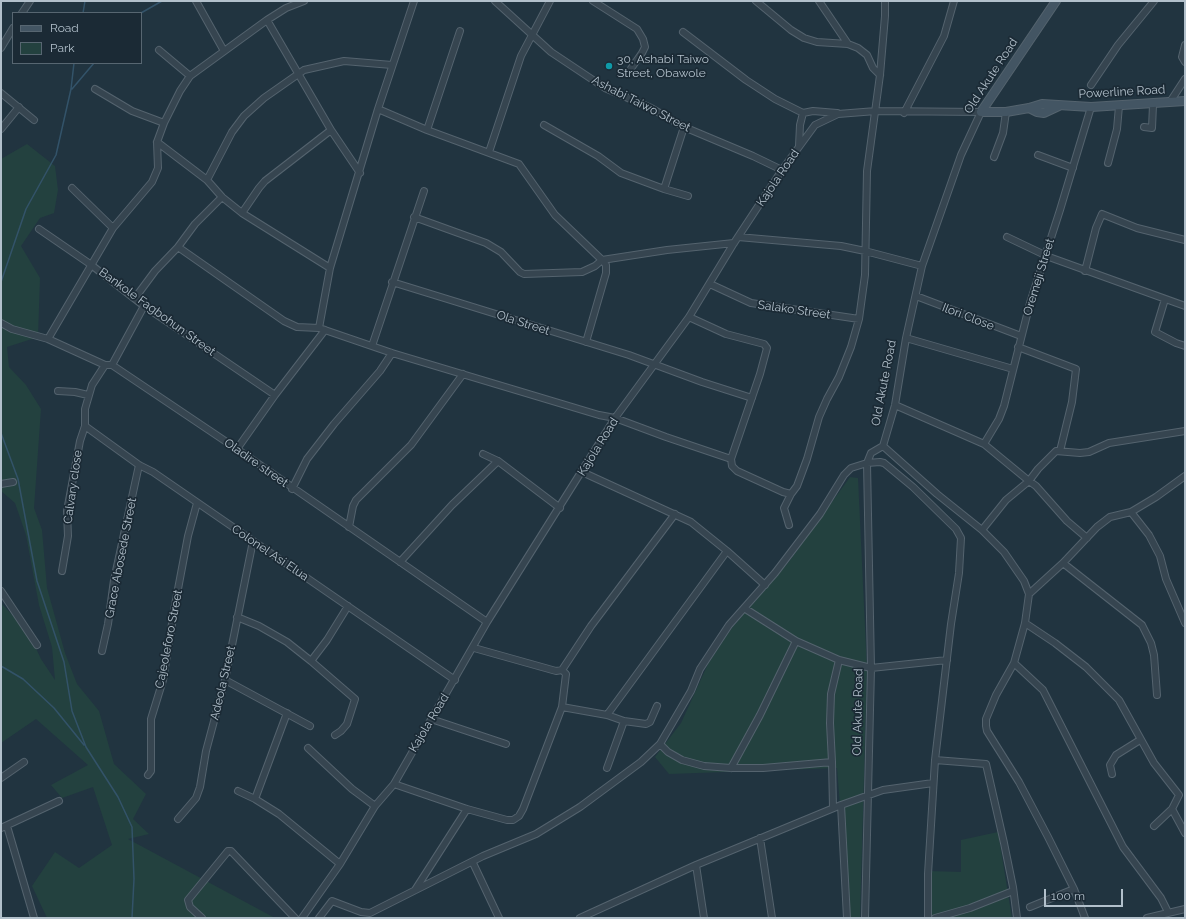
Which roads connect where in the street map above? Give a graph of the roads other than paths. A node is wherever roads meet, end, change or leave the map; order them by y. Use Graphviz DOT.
graph roads {
  1 [pos="30,1"];
  2 [pos="196,1"];
  3 [pos="304,1"];
  4 [pos="414,1"];
  5 [pos="495,1"];
  6 [pos="550,1"];
  7 [pos="593,1"];
  8 [pos="756,1"];
  9 [pos="819,1"];
  10 [pos="885,1"];
  11 [pos="954,1"];
  12 [pos="1056,1"];
  13 [pos="1154,1"];
  14 [pos="23,12"];
  15 [pos="268,20"];
  16 [pos="12,30"];
  17 [pos="460,31"];
  18 [pos="683,32"];
  19 [pos="531,36"];
  20 [pos="848,44"];
  21 [pos="1185,45"];
  22 [pos="1,48"];
  23 [pos="159,50"];
  24 [pos="224,51"];
  25 [pos="1185,62"];
  26 [pos="392,65"];
  27 [pos="630,70"];
  28 [pos="299,74"];
  29 [pos="880,75"];
  30 [pos="190,76"];
  31 [pos="1185,80"];
  32 [pos="1091,85"];
  33 [pos="95,89"];
  34 [pos="1,93"];
  35 [pos="1185,101"];
  36 [pos="1170,102"];
  37 [pos="1153,105"];
  38 [pos="1119,106"];
  39 [pos="19,107"];
  40 [pos="1091,107"];
  41 [pos="378,109"];
  42 [pos="876,111"];
  43 [pos="981,112"];
  44 [pos="1006,112"];
  45 [pos="803,113"];
  46 [pos="904,113"];
  47 [pos="838,114"];
  48 [pos="34,120"];
  49 [pos="164,123"];
  50 [pos="544,125"];
  51 [pos="684,127"];
  52 [pos="1144,127"];
  53 [pos="1,129"];
  54 [pos="331,130"];
  55 [pos="427,130"];
  56 [pos="157,142"];
  57 [pos="800,146"];
  58 [pos="489,152"];
  59 [pos="1038,155"];
  60 [pos="994,157"];
  61 [pos="1108,163"];
  62 [pos="1073,168"];
  63 [pos="782,170"];
  64 [pos="360,173"];
  65 [pos="207,180"];
  66 [pos="72,188"];
  67 [pos="664,189"];
  68 [pos="424,191"];
  69 [pos="688,196"];
  70 [pos="222,197"];
  71 [pos="242,213"];
  72 [pos="414,217"];
  73 [pos="113,228"];
  74 [pos="39,229"];
  75 [pos="1007,236"];
  76 [pos="738,237"];
  77 [pos="1185,240"];
  78 [pos="734,243"];
  79 [pos="178,247"];
  80 [pos="865,251"];
  81 [pos="1044,255"];
  82 [pos="602,260"];
  83 [pos="90,264"];
  84 [pos="922,266"];
  85 [pos="330,268"];
  86 [pos="1085,271"];
  87 [pos="392,282"];
  88 [pos="710,284"];
  89 [pos="916,296"];
  90 [pos="135,298"];
  91 [pos="1165,299"];
  92 [pos="144,306"];
  93 [pos="1185,306"];
  94 [pos="689,317"];
  95 [pos="859,319"];
  96 [pos="1,323"];
  97 [pos="322,329"];
  98 [pos="1021,336"];
  99 [pos="906,338"];
  100 [pos="48,339"];
  101 [pos="586,342"];
  102 [pos="372,346"];
  103 [pos="1185,346"];
  104 [pos="1018,347"];
  105 [pos="392,353"];
  106 [pos="654,364"];
  107 [pos="108,365"];
  108 [pos="1013,369"];
  109 [pos="463,374"];
  110 [pos="58,391"];
  111 [pos="88,395"];
  112 [pos="275,395"];
  113 [pos="752,398"];
  114 [pos="895,405"];
  115 [pos="615,418"];
  116 [pos="85,426"];
  117 [pos="1185,431"];
  118 [pos="984,444"];
  119 [pos="883,446"];
  120 [pos="237,449"];
  121 [pos="1060,451"];
  122 [pos="483,454"];
  123 [pos="731,459"];
  124 [pos="498,461"];
  125 [pos="868,463"];
  126 [pos="139,465"];
  127 [pos="582,472"];
  128 [pos="1185,476"];
  129 [pos="1028,481"];
  130 [pos="13,482"];
  131 [pos="1,484"];
  132 [pos="292,489"];
  133 [pos="791,494"];
  134 [pos="197,503"];
  135 [pos="560,508"];
  136 [pos="1131,512"];
  137 [pos="675,514"];
  138 [pos="789,525"];
  139 [pos="350,527"];
  140 [pos="982,530"];
  141 [pos="1087,538"];
  142 [pos="253,541"];
  143 [pos="728,551"];
  144 [pos="400,562"];
  145 [pos="1063,563"];
  146 [pos="62,571"];
  147 [pos="765,585"];
  148 [pos="1,591"];
  149 [pos="1029,594"];
  150 [pos="348,606"];
  151 [pos="744,608"];
  152 [pos="237,617"];
  153 [pos="487,622"];
  154 [pos="1025,623"];
  155 [pos="1185,623"];
  156 [pos="796,641"];
  157 [pos="37,645"];
  158 [pos="474,648"];
  159 [pos="102,651"];
  160 [pos="840,660"];
  161 [pos="947,660"];
  162 [pos="311,661"];
  163 [pos="1014,663"];
  164 [pos="871,668"];
  165 [pos="562,670"];
  166 [pos="225,680"];
  167 [pos="455,680"];
  168 [pos="1157,695"];
  169 [pos="562,706"];
  170 [pos="657,706"];
  171 [pos="287,713"];
  172 [pos="607,715"];
  173 [pos="431,719"];
  174 [pos="624,721"];
  175 [pos="310,726"];
  176 [pos="335,735"];
  177 [pos="1140,740"];
  178 [pos="506,744"];
  179 [pos="660,744"];
  180 [pos="308,748"];
  181 [pos="935,760"];
  182 [pos="24,762"];
  183 [pos="832,762"];
  184 [pos="607,768"];
  185 [pos="732,768"];
  186 [pos="1112,774"];
  187 [pos="148,775"];
  188 [pos="1,778"];
  189 [pos="933,783"];
  190 [pos="394,784"];
  191 [pos="238,791"];
  192 [pos="868,795"];
  193 [pos="255,799"];
  194 [pos="59,801"];
  195 [pos="841,805"];
  196 [pos="375,806"];
  197 [pos="833,808"];
  198 [pos="467,809"];
  199 [pos="1172,809"];
  200 [pos="178,819"];
  201 [pos="1154,826"];
  202 [pos="4,827"];
  203 [pos="1185,832"];
  204 [pos="760,838"];
  205 [pos="473,862"];
  206 [pos="340,864"];
  207 [pos="696,865"];
  208 [pos="1074,889"];
  209 [pos="415,890"];
  210 [pos="1013,891"];
  211 [pos="1030,907"];
  212 [pos="1185,909"];
  213 [pos="1168,912"];
  214 [pos="367,916"];
  215 [pos="34,918"];
  216 [pos="202,918"];
  217 [pos="295,918"];
  218 [pos="302,918"];
  219 [pos="319,918"];
  220 [pos="499,918"];
  221 [pos="580,918"];
  222 [pos="704,918"];
  223 [pos="772,918"];
  224 [pos="847,918"];
  225 [pos="866,918"];
  226 [pos="928,918"];
  227 [pos="935,918"];
  228 [pos="1016,918"];
  229 [pos="1085,918"];
  230 [pos="1147,918"];
  1 -- 14 [label="street"];
  2 -- 24 [label="street"];
  3 -- 15 [label="street"];
  4 -- 26 [label="street"];
  5 -- 19 [label="street, Ashabi Taiwo Street"];
  6 -- 19 [label="street"];
  7 -- 27 [label="street"];
  8 -- 20 [label="street"];
  9 -- 20 [label="street"];
  10 -- 29 [label="street"];
  11 -- 46 [label="street"];
  12 -- 43 [label="street, Old Akute Road"];
  13 -- 32 [label="street"];
  15 -- 24 [label="street"];
  15 -- 28 [label="street"];
  16 -- 22 [label="street"];
  17 -- 55 [label="street"];
  18 -- 45 [label="street"];
  19 -- 51 [label="street, Ashabi Taiwo Street"];
  19 -- 58 [label="street"];
  20 -- 29 [label="street"];
  21 -- 25 [label="street"];
  23 -- 30 [label="street"];
  24 -- 30 [label="street"];
  26 -- 28 [label="street"];
  26 -- 41 [label="street"];
  28 -- 54 [label="street"];
  28 -- 65 [label="street"];
  29 -- 42 [label="street"];
  30 -- 49 [label="street"];
  31 -- 36 [label="street"];
  33 -- 49 [label="street"];
  34 -- 39 [label="street"];
  35 -- 36 [label="street, Powerline Road"];
  36 -- 37 [label="street, Powerline Road"];
  37 -- 38 [label="street, Powerline Road"];
  37 -- 52 [label="street"];
  38 -- 40 [label="street, Powerline Road"];
  38 -- 61 [label="street"];
  39 -- 48 [label="street"];
  39 -- 53 [label="street"];
  40 -- 44 [label="street, Powerline Road"];
  40 -- 62 [label="street, Oremeji Street"];
  41 -- 55 [label="street"];
  41 -- 64 [label="street"];
  42 -- 46 [label="street, Kajola Road"];
  42 -- 47 [label="street, Kajola Road"];
  42 -- 80 [label="street"];
  43 -- 44 [label="street, Powerline Road"];
  43 -- 46 [label="street, Kajola Road"];
  43 -- 84 [label="street, Old Akute Road"];
  44 -- 60 [label="street"];
  45 -- 47 [label="street"];
  45 -- 57 [label="street"];
  47 -- 57 [label="street, Kajola Road"];
  49 -- 56 [label="street"];
  50 -- 67 [label="street"];
  51 -- 63 [label="street, Ashabi Taiwo Street"];
  51 -- 67 [label="street"];
  54 -- 64 [label="street"];
  54 -- 71 [label="street"];
  55 -- 58 [label="street"];
  56 -- 65 [label="street"];
  56 -- 73 [label="street"];
  57 -- 63 [label="street, Kajola Road"];
  58 -- 82 [label="street"];
  59 -- 62 [label="street"];
  62 -- 81 [label="street, Oremeji Street"];
  63 -- 76 [label="street, Kajola Road"];
  64 -- 85 [label="street"];
  65 -- 70 [label="street"];
  66 -- 73 [label="street"];
  67 -- 69 [label="street"];
  68 -- 72 [label="street"];
  70 -- 71 [label="street"];
  70 -- 79 [label="street"];
  71 -- 85 [label="street"];
  72 -- 82 [label="street"];
  72 -- 87 [label="street"];
  73 -- 83 [label="street"];
  74 -- 83 [label="street, Bankole Fagbohun Street"];
  75 -- 81 [label="street"];
  76 -- 78 [label="street, Kajola Road"];
  76 -- 80 [label="street"];
  77 -- 86 [label="street"];
  78 -- 82 [label="street"];
  78 -- 88 [label="street, Kajola Road"];
  79 -- 90 [label="street"];
  79 -- 97 [label="street"];
  80 -- 84 [label="street"];
  80 -- 95 [label="street"];
  81 -- 86 [label="street"];
  81 -- 98 [label="street, Oremeji Street"];
  82 -- 101 [label="street"];
  83 -- 90 [label="street, Bankole Fagbohun Street"];
  83 -- 100 [label="street"];
  84 -- 89 [label="street, Old Akute Road"];
  85 -- 97 [label="street"];
  86 -- 91 [label="street"];
  87 -- 101 [label="street, Ola Street"];
  87 -- 102 [label="street"];
  88 -- 94 [label="street, Kajola Road"];
  88 -- 95 [label="street, Salako Street"];
  89 -- 98 [label="street, Ilori Close"];
  89 -- 99 [label="street, Old Akute Road"];
  90 -- 92 [label="street, Bankole Fagbohun Street"];
  91 -- 93 [label="street"];
  91 -- 103 [label="street"];
  92 -- 107 [label="street"];
  92 -- 112 [label="street, Bankole Fagbohun Street"];
  94 -- 106 [label="street, Kajola Road"];
  94 -- 113 [label="street"];
  95 -- 133 [label="street"];
  96 -- 100 [label="street, Oladire street"];
  97 -- 102 [label="street"];
  97 -- 112 [label="street"];
  98 -- 104 [label="street, Oremeji Street"];
  99 -- 108 [label="street"];
  99 -- 114 [label="street, Old Akute Road"];
  100 -- 107 [label="street, Oladire street"];
  101 -- 106 [label="street, Ola Street"];
  102 -- 105 [label="street"];
  104 -- 108 [label="street, Oremeji Street"];
  104 -- 121 [label="street"];
  105 -- 109 [label="street"];
  105 -- 132 [label="street"];
  106 -- 113 [label="street, Ola Street"];
  106 -- 115 [label="street, Kajola Road"];
  107 -- 111 [label="street"];
  107 -- 120 [label="street, Oladire street"];
  108 -- 118 [label="street, Oremeji Street"];
  109 -- 115 [label="street"];
  109 -- 139 [label="street"];
  110 -- 111 [label="street"];
  111 -- 116 [label="street"];
  112 -- 120 [label="street"];
  113 -- 123 [label="street"];
  114 -- 118 [label="street"];
  114 -- 119 [label="street, Old Akute Road"];
  115 -- 123 [label="street"];
  115 -- 127 [label="street, Kajola Road"];
  116 -- 126 [label="street, Colonel Asi Elua"];
  116 -- 146 [label="street, Calvary close"];
  117 -- 121 [label="street"];
  118 -- 129 [label="street"];
  119 -- 125 [label="street"];
  119 -- 140 [label="street"];
  120 -- 132 [label="street, Oladire street"];
  121 -- 129 [label="street"];
  122 -- 124 [label="street"];
  123 -- 133 [label="street"];
  124 -- 135 [label="street"];
  124 -- 144 [label="street"];
  125 -- 147 [label="street"];
  125 -- 161 [label="street"];
  125 -- 164 [label="street, Old Akute Road"];
  126 -- 134 [label="street, Colonel Asi Elua"];
  126 -- 159 [label="street, Grace Abosede Street"];
  127 -- 135 [label="street, Kajola Road"];
  127 -- 137 [label="street"];
  128 -- 136 [label="street"];
  129 -- 140 [label="street"];
  129 -- 141 [label="street"];
  130 -- 131 [label="street"];
  132 -- 139 [label="street, Oladire street"];
  133 -- 138 [label="street"];
  134 -- 142 [label="street, Colonel Asi Elua"];
  134 -- 187 [label="street, Cajeoleforo Street"];
  135 -- 153 [label="street, Kajola Road"];
  136 -- 141 [label="street"];
  136 -- 155 [label="street"];
  137 -- 143 [label="street"];
  137 -- 165 [label="street"];
  139 -- 144 [label="street, Oladire street"];
  140 -- 149 [label="street"];
  141 -- 145 [label="street"];
  142 -- 150 [label="street, Colonel Asi Elua"];
  142 -- 152 [label="street, Adeola Street"];
  143 -- 147 [label="street"];
  143 -- 172 [label="street"];
  144 -- 153 [label="street, Oladire street"];
  145 -- 149 [label="street"];
  145 -- 168 [label="street"];
  147 -- 151 [label="street"];
  148 -- 157 [label="street"];
  149 -- 154 [label="street"];
  150 -- 162 [label="street"];
  150 -- 167 [label="street, Colonel Asi Elua"];
  151 -- 156 [label="street"];
  151 -- 179 [label="street"];
  152 -- 162 [label="street"];
  152 -- 166 [label="street, Adeola Street"];
  153 -- 158 [label="street, Kajola Road"];
  154 -- 163 [label="street"];
  154 -- 177 [label="street"];
  156 -- 160 [label="street"];
  156 -- 185 [label="street"];
  158 -- 165 [label="street"];
  158 -- 167 [label="street, Kajola Road"];
  160 -- 164 [label="street"];
  160 -- 183 [label="street"];
  161 -- 164 [label="street"];
  161 -- 181 [label="street"];
  162 -- 176 [label="street"];
  163 -- 208 [label="street"];
  163 -- 213 [label="street"];
  164 -- 192 [label="street, Old Akute Road"];
  165 -- 169 [label="street"];
  166 -- 171 [label="street"];
  166 -- 200 [label="street, Adeola Street"];
  167 -- 173 [label="street, Kajola Road"];
  169 -- 172 [label="street"];
  169 -- 198 [label="street"];
  170 -- 174 [label="street"];
  171 -- 175 [label="street"];
  171 -- 193 [label="street"];
  172 -- 174 [label="street"];
  173 -- 178 [label="street"];
  173 -- 190 [label="street, Kajola Road"];
  174 -- 184 [label="street"];
  177 -- 186 [label="street"];
  177 -- 199 [label="street"];
  179 -- 185 [label="street"];
  179 -- 205 [label="street"];
  180 -- 196 [label="street"];
  181 -- 189 [label="street"];
  181 -- 210 [label="street"];
  182 -- 188 [label="street"];
  183 -- 185 [label="street"];
  183 -- 197 [label="street"];
  189 -- 192 [label="street"];
  189 -- 226 [label="street"];
  190 -- 196 [label="street, Kajola Road"];
  190 -- 198 [label="street"];
  191 -- 193 [label="street"];
  192 -- 195 [label="street"];
  192 -- 225 [label="street, Old Akute Road"];
  193 -- 206 [label="street"];
  194 -- 202 [label="street"];
  195 -- 197 [label="street"];
  195 -- 224 [label="street"];
  196 -- 206 [label="street, Kajola Road"];
  197 -- 204 [label="street"];
  198 -- 209 [label="street"];
  199 -- 201 [label="street"];
  199 -- 203 [label="street"];
  202 -- 215 [label="street"];
  204 -- 207 [label="street"];
  204 -- 223 [label="street"];
  205 -- 209 [label="street"];
  205 -- 220 [label="street"];
  206 -- 218 [label="street, Kajola Road"];
  207 -- 221 [label="street"];
  207 -- 222 [label="street"];
  208 -- 211 [label="street"];
  208 -- 229 [label="street"];
  209 -- 214 [label="street"];
  210 -- 227 [label="street"];
  210 -- 228 [label="street"];
  212 -- 213 [label="street"];
  213 -- 230 [label="street"];
  214 -- 219 [label="street"];
  216 -- 217 [label="street"];
}
